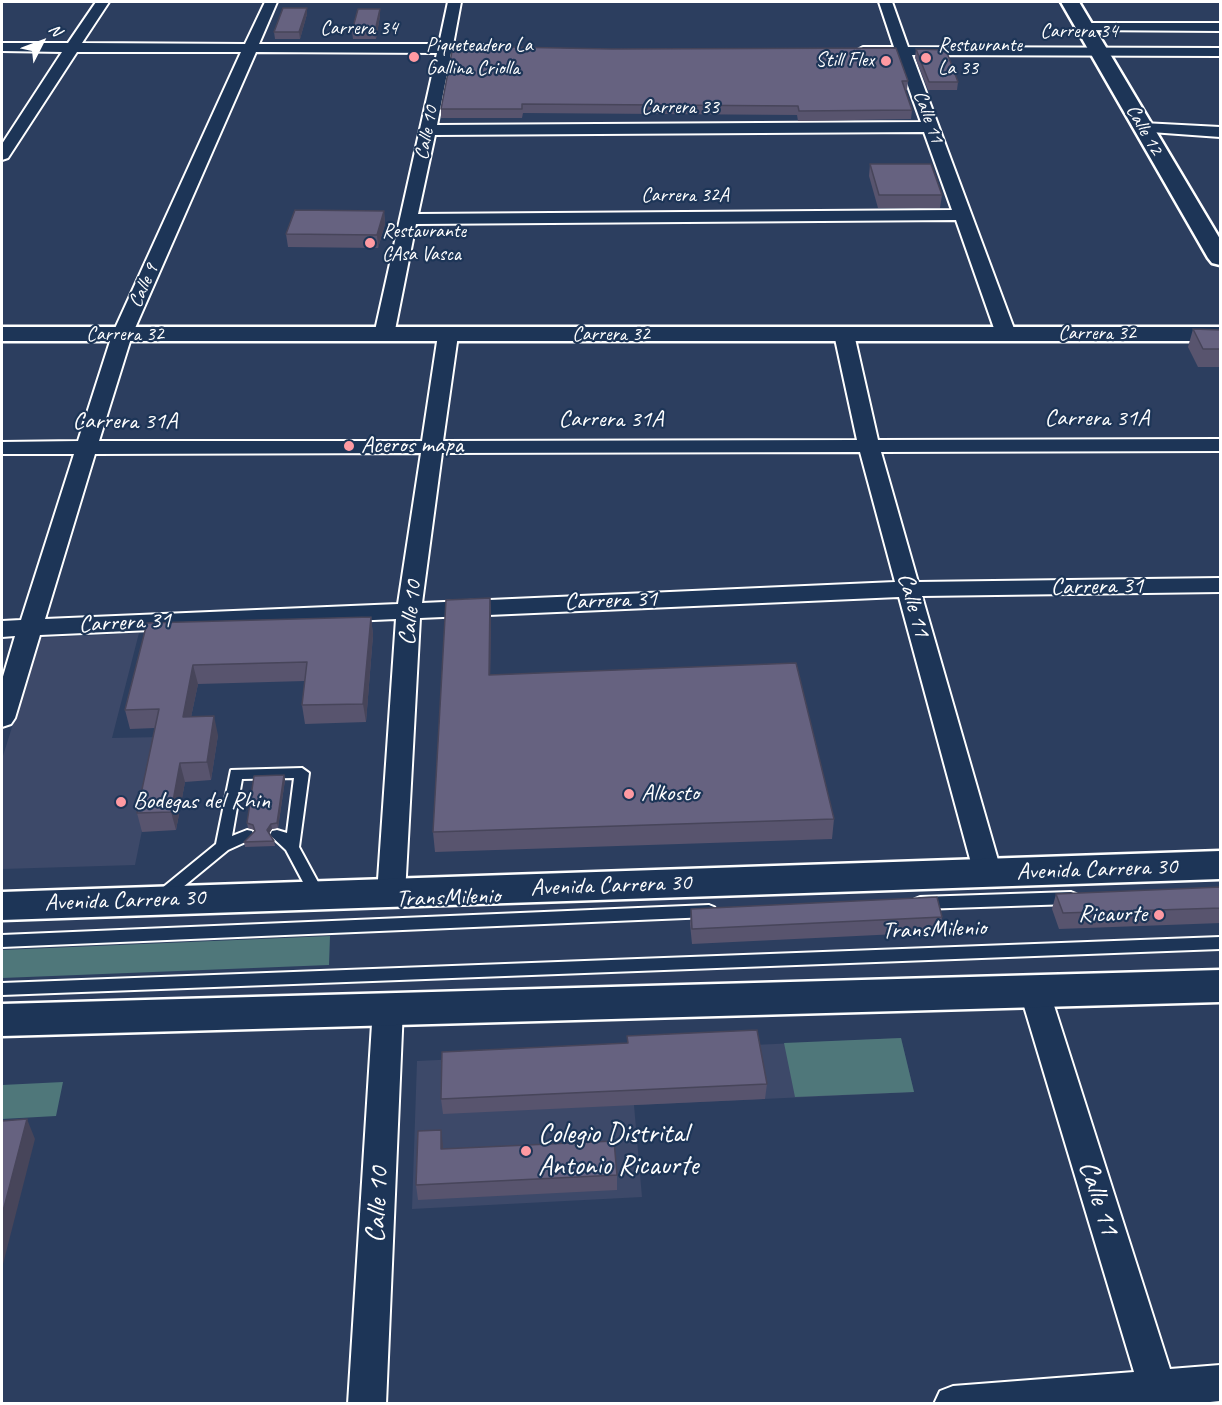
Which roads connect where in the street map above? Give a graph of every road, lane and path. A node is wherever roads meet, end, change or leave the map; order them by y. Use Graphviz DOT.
graph roads {
  1 [pos="102,2"];
  2 [pos="271,2"];
  3 [pos="455,2"];
  4 [pos="885,2"];
  5 [pos="1070,2"];
  6 [pos="1084,27"];
  7 [pos="1221,27"];
  8 [pos="2,46"];
  9 [pos="73,46"];
  10 [pos="250,48"];
  11 [pos="443,49"];
  12 [pos="502,49"];
  13 [pos="845,51"];
  14 [pos="904,51"];
  15 [pos="1098,52"];
  16 [pos="1221,52"];
  17 [pos="10,118"];
  18 [pos="26,118"];
  19 [pos="932,127"];
  20 [pos="1143,128"];
  21 [pos="428,130"];
  22 [pos="1221,132"];
  23 [pos="2,155"];
  24 [pos="962,215"];
  25 [pos="409,219"];
  26 [pos="1221,258"];
  27 [pos="2,334"];
  28 [pos="384,334"];
  29 [pos="844,334"];
  30 [pos="1006,334"];
  31 [pos="1221,334"];
  32 [pos="122,335"];
  33 [pos="448,335"];
  34 [pos="867,444"];
  35 [pos="1221,445"];
  36 [pos="433,446"];
  37 [pos="87,447"];
  38 [pos="2,448"];
  39 [pos="1221,585"];
  40 [pos="908,589"];
  41 [pos="409,609"];
  42 [pos="30,628"];
  43 [pos="2,629"];
  44 [pos="2,718"];
  45 [pos="247,835"];
  46 [pos="277,835"];
  47 [pos="223,846"];
  48 [pos="292,848"];
  49 [pos="1221,865"];
  50 [pos="988,874"];
  51 [pos="391,894"];
  52 [pos="317,895"];
  53 [pos="1090,897"];
  54 [pos="158,899"];
  55 [pos="901,904"];
  56 [pos="2,906"];
  57 [pos="723,910"];
  58 [pos="2,941"];
  59 [pos="1221,943"];
  60 [pos="1221,986"];
  61 [pos="2,988"];
  62 [pos="1035,993"];
  63 [pos="388,1008"];
  64 [pos="2,1020"];
  65 [pos="1221,1383"];
  66 [pos="1161,1395"];
  67 [pos="367,1404"];
  68 [pos="953,1404"];
  1 -- 9 [label="street"];
  2 -- 10 [label="street, Calle 9"];
  3 -- 11 [label="street, Calle 10"];
  4 -- 14 [label="street, Calle 11"];
  5 -- 6 [label="main road, Calle 12"];
  6 -- 7 [label="street"];
  6 -- 15 [label="main road, Calle 12"];
  8 -- 9 [label="street, Carrera 34"];
  9 -- 10 [label="street, Carrera 34"];
  9 -- 18 [label="street"];
  10 -- 11 [label="street, Carrera 34"];
  10 -- 32 [label="street, Calle 9"];
  11 -- 12 [label="street, Carrera 34"];
  11 -- 21 [label="street, Calle 10"];
  13 -- 14 [label="street, Carrera 34"];
  14 -- 15 [label="street, Carrera 34"];
  14 -- 19 [label="street, Calle 11"];
  15 -- 16 [label="street, Carrera 34"];
  15 -- 20 [label="main road, Calle 12"];
  17 -- 18 [label="street"];
  18 -- 23 [label="street"];
  19 -- 21 [label="street, Carrera 33"];
  19 -- 24 [label="street, Calle 11"];
  20 -- 22 [label="street"];
  20 -- 26 [label="main road, Calle 12"];
  21 -- 25 [label="street, Calle 10"];
  24 -- 25 [label="street, Carrera 32A"];
  24 -- 30 [label="street, Calle 11"];
  25 -- 28 [label="street, Calle 10"];
  27 -- 32 [label="main road, Carrera 32"];
  28 -- 32 [label="main road, Carrera 32"];
  28 -- 33 [label="main road, Carrera 32"];
  29 -- 30 [label="main road, Carrera 32"];
  29 -- 33 [label="main road, Carrera 32"];
  29 -- 34 [label="street, Calle 11"];
  30 -- 31 [label="main road, Carrera 32"];
  32 -- 37 [label="street, Calle 9"];
  33 -- 36 [label="street, Calle 10"];
  34 -- 35 [label="street, Carrera 31A"];
  34 -- 36 [label="street, Carrera 31A"];
  34 -- 40 [label="street, Calle 11"];
  36 -- 37 [label="street, Carrera 31A"];
  36 -- 41 [label="street, Calle 10"];
  37 -- 38 [label="street, Carrera 31A"];
  37 -- 42 [label="street, Calle 9"];
  39 -- 40 [label="street, Carrera 31"];
  40 -- 41 [label="street, Carrera 31"];
  40 -- 50 [label="street, Calle 11"];
  41 -- 42 [label="street, Carrera 31"];
  41 -- 51 [label="street, Calle 10"];
  42 -- 43 [label="street, Carrera 31"];
  42 -- 44 [label="street, Calle 9"];
  45 -- 47 [label="lane"];
  46 -- 48 [label="lane"];
  47 -- 48 [label="lane"];
  47 -- 54 [label="lane"];
  48 -- 52 [label="lane"];
  49 -- 50 [label="main road, Avenida Carrera 30"];
  50 -- 51 [label="main road, Avenida Carrera 30"];
  51 -- 52 [label="main road, Avenida Carrera 30"];
  52 -- 54 [label="main road, Avenida Carrera 30"];
  53 -- 55 [label="lane, TransMilenio"];
  54 -- 56 [label="main road, Avenida Carrera 30"];
  57 -- 58 [label="lane, TransMilenio"];
  59 -- 61 [label="lane, TransMilenio"];
  60 -- 62 [label="main road"];
  62 -- 63 [label="main road"];
  62 -- 66 [label="street, Calle 11"];
  63 -- 64 [label="main road"];
  63 -- 67 [label="street, Calle 10"];
  65 -- 66 [label="street"];
  66 -- 68 [label="street"];
}
